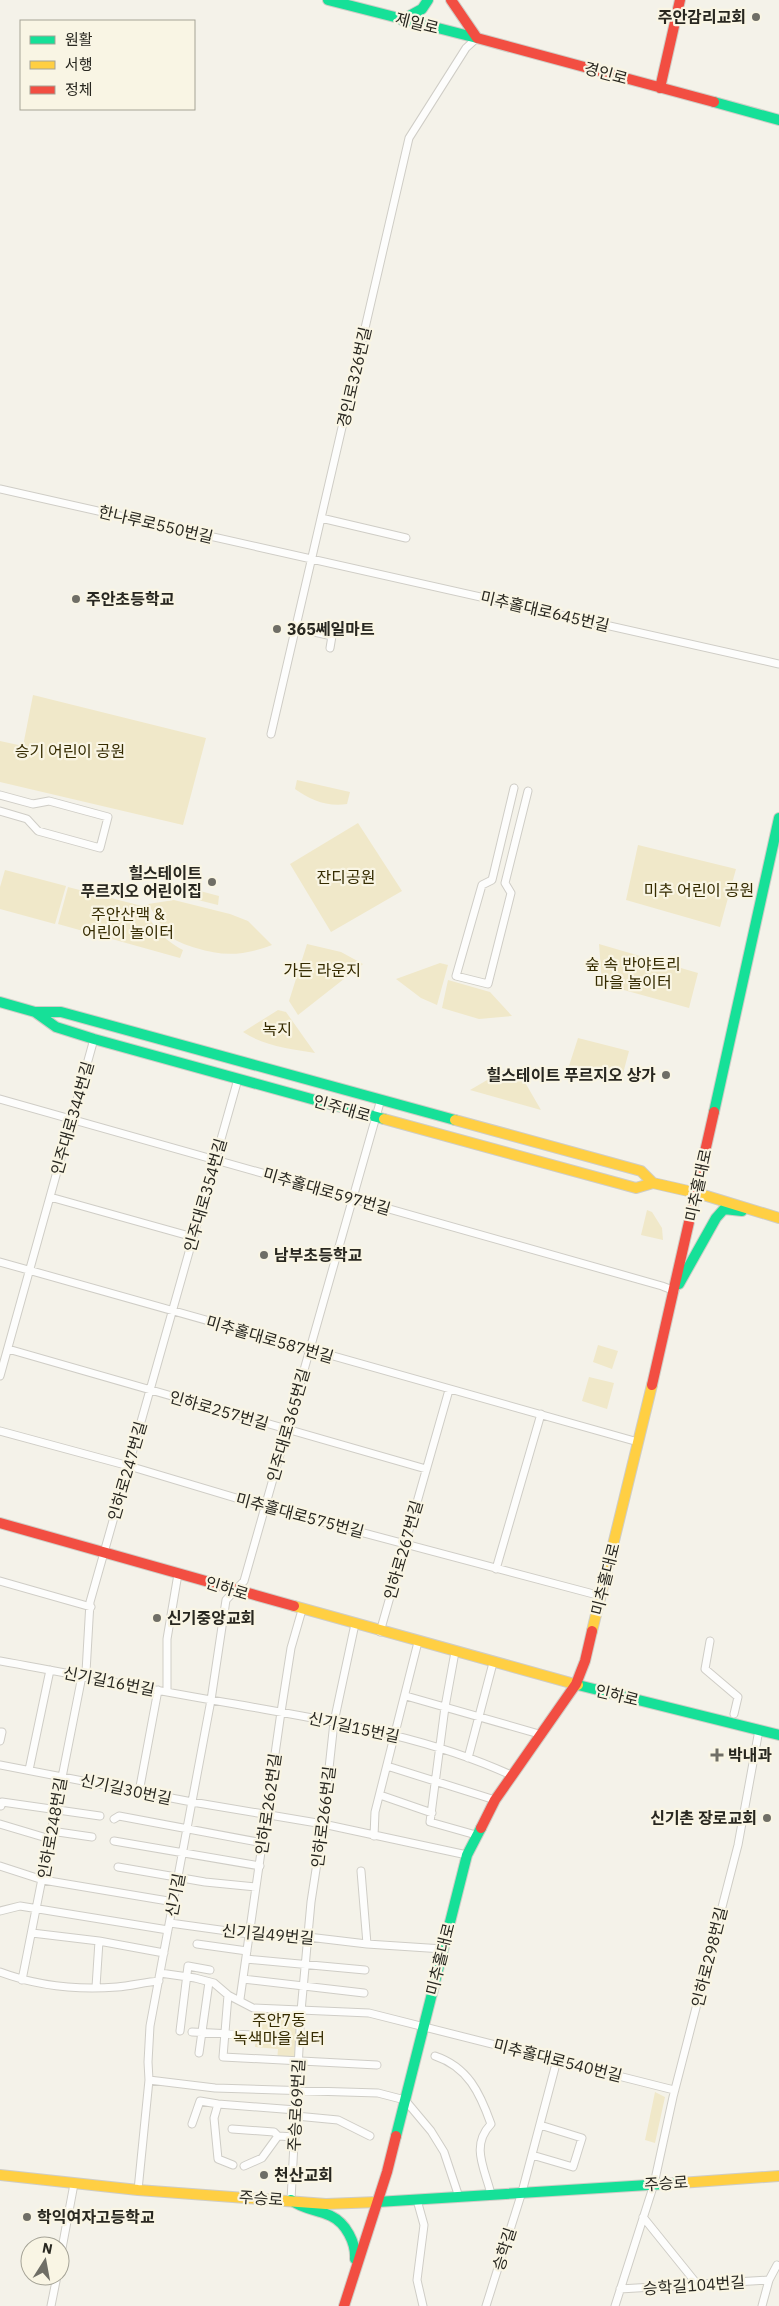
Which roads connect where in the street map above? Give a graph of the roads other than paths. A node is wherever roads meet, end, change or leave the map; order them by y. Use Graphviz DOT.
graph roads {
  1 [pos="328,0"];
  2 [pos="428,0"];
  3 [pos="451,0"];
  4 [pos="680,0"];
  5 [pos="402,20"];
  6 [pos="477,38"];
  7 [pos="660,88"];
  8 [pos="779,120"];
  9 [pos="0,489"];
  10 [pos="321,518"];
  11 [pos="406,538"];
  12 [pos="312,559"];
  13 [pos="296,628"];
  14 [pos="330,648"];
  15 [pos="779,664"];
  16 [pos="271,734"];
  17 [pos="514,788"];
  18 [pos="528,791"];
  19 [pos="0,795"];
  20 [pos="0,811"];
  21 [pos="779,818"];
  22 [pos="0,1002"];
  23 [pos="35,1012"];
  24 [pos="94,1039"];
  25 [pos="238,1079"];
  26 [pos="0,1099"];
  27 [pos="381,1100"];
  28 [pos="376,1117"];
  29 [pos="72,1120"];
  30 [pos="215,1160"];
  31 [pos="653,1183"];
  32 [pos="697,1193"];
  33 [pos="50,1197"];
  34 [pos="352,1198"];
  35 [pos="760,1212"];
  36 [pos="779,1218"];
  37 [pos="193,1237"];
  38 [pos="0,1262"];
  39 [pos="30,1271"];
  40 [pos="675,1291"];
  41 [pos="172,1311"];
  42 [pos="8,1349"];
  43 [pos="310,1350"];
  44 [pos="0,1376"];
  45 [pos="150,1390"];
  46 [pos="449,1390"];
  47 [pos="541,1414"];
  48 [pos="287,1429"];
  49 [pos="0,1431"];
  50 [pos="638,1442"];
  51 [pos="129,1466"];
  52 [pos="426,1469"];
  53 [pos="266,1507"];
  54 [pos="0,1524"];
  55 [pos="405,1544"];
  56 [pos="104,1553"];
  57 [pos="496,1569"];
  58 [pos="178,1574"];
  59 [pos="0,1581"];
  60 [pos="235,1590"];
  61 [pos="601,1596"];
  62 [pos="226,1600"];
  63 [pos="91,1607"];
  64 [pos="302,1610"];
  65 [pos="355,1624"];
  66 [pos="380,1632"];
  67 [pos="710,1641"];
  68 [pos="418,1642"];
  69 [pos="455,1652"];
  70 [pos="0,1661"];
  71 [pos="493,1663"];
  72 [pos="50,1670"];
  73 [pos="83,1676"];
  74 [pos="576,1684"];
  75 [pos="158,1690"];
  76 [pos="167,1692"];
  77 [pos="406,1696"];
  78 [pos="211,1700"];
  79 [pos="445,1707"];
  80 [pos="281,1712"];
  81 [pos="734,1714"];
  82 [pos="480,1717"];
  83 [pos="334,1722"];
  84 [pos="759,1730"];
  85 [pos="1,1732"];
  86 [pos="539,1734"];
  87 [pos="396,1735"];
  88 [pos="779,1735"];
  89 [pos="0,1741"];
  90 [pos="440,1748"];
  91 [pos="468,1758"];
  92 [pos="0,1765"];
  93 [pos="387,1766"];
  94 [pos="29,1770"];
  95 [pos="511,1775"];
  96 [pos="61,1776"];
  97 [pos="436,1782"];
  98 [pos="139,1792"];
  99 [pos="380,1795"];
  100 [pos="495,1800"];
  101 [pos="192,1802"];
  102 [pos="0,1808"];
  103 [pos="55,1810"];
  104 [pos="432,1812"];
  105 [pos="268,1815"];
  106 [pos="100,1816"];
  107 [pos="114,1819"];
  108 [pos="0,1824"];
  109 [pos="323,1824"];
  110 [pos="187,1829"];
  111 [pos="51,1831"];
  112 [pos="476,1834"];
  113 [pos="374,1836"];
  114 [pos="92,1837"];
  115 [pos="50,1839"];
  116 [pos="114,1841"];
  117 [pos="263,1843"];
  118 [pos="183,1852"];
  119 [pos="467,1856"];
  120 [pos="0,1866"];
  121 [pos="260,1866"];
  122 [pos="118,1867"];
  123 [pos="361,1871"];
  124 [pos="178,1878"];
  125 [pos="43,1880"];
  126 [pos="256,1887"];
  127 [pos="174,1902"];
  128 [pos="37,1910"];
  129 [pos="0,1911"];
  130 [pos="169,1926"];
  131 [pos="32,1933"];
  132 [pos="249,1934"];
  133 [pos="308,1937"];
  134 [pos="99,1941"];
  135 [pos="197,1944"];
  136 [pos="367,1944"];
  137 [pos="442,1950"];
  138 [pos="247,1951"];
  139 [pos="164,1953"];
  140 [pos="246,1959"];
  141 [pos="305,1964"];
  142 [pos="210,1970"];
  143 [pos="366,1970"];
  144 [pos="0,1972"];
  145 [pos="160,1973"];
  146 [pos="186,1976"];
  147 [pos="243,1979"];
  148 [pos="22,1980"];
  149 [pos="159,1981"];
  150 [pos="209,1982"];
  151 [pos="96,1987"];
  152 [pos="303,1987"];
  153 [pos="364,1993"];
  154 [pos="228,1994"];
  155 [pos="240,2000"];
  156 [pos="301,2010"];
  157 [pos="424,2027"];
  158 [pos="180,2031"];
  159 [pos="192,2032"];
  160 [pos="202,2033"];
  161 [pos="225,2033"];
  162 [pos="253,2035"];
  163 [pos="199,2053"];
  164 [pos="435,2056"];
  165 [pos="557,2060"];
  166 [pos="298,2062"];
  167 [pos="377,2065"];
  168 [pos="149,2080"];
  169 [pos="297,2090"];
  170 [pos="674,2090"];
  171 [pos="405,2100"];
  172 [pos="218,2104"];
  173 [pos="296,2113"];
  174 [pos="192,2124"];
  175 [pos="540,2125"];
  176 [pos="232,2129"];
  177 [pos="278,2136"];
  178 [pos="370,2136"];
  179 [pos="294,2137"];
  180 [pos="532,2155"];
  181 [pos="233,2165"];
  182 [pos="244,2166"];
  183 [pos="0,2174"];
  184 [pos="779,2176"];
  185 [pos="74,2184"];
  186 [pos="654,2184"];
  187 [pos="138,2190"];
  188 [pos="522,2192"];
  189 [pos="492,2194"];
  190 [pos="458,2197"];
  191 [pos="291,2200"];
  192 [pos="417,2200"];
  193 [pos="376,2203"];
  194 [pos="643,2217"];
  195 [pos="64,2236"];
  196 [pos="777,2265"];
  197 [pos="352,2275"];
  198 [pos="769,2280"];
  199 [pos="697,2284"];
  200 [pos="55,2286"];
  201 [pos="620,2289"];
  202 [pos="51,2306"];
  203 [pos="344,2306"];
  204 [pos="423,2306"];
  205 [pos="486,2306"];
  206 [pos="615,2306"];
  207 [pos="762,2306"];
  1 -- 5 [label="main road, 제일로"];
  2 -- 5 [label="main road"];
  3 -- 6 [label="main road"];
  4 -- 7 [label="main road"];
  5 -- 6 [label="main road, 제일로"];
  6 -- 7 [label="main road, 경인로"];
  6 -- 10 [label="street, 경인로326번길"];
  7 -- 8 [label="main road, 경인로"];
  9 -- 12 [label="street, 한나루로550번길"];
  10 -- 11 [label="street"];
  10 -- 12 [label="street, 경인로326번길"];
  12 -- 13 [label="street, 경인로326번길"];
  12 -- 15 [label="street, 미추홀대로645번길"];
  13 -- 14 [label="street"];
  13 -- 16 [label="street, 경인로326번길"];
  17 -- 18 [label="street"];
  19 -- 20 [label="street"];
  21 -- 32 [label="main road, 미추홀대로"];
  22 -- 23 [label="main road, 인주대로"];
  23 -- 24 [label="main road, 인주대로"];
  23 -- 27 [label="main road, 인주대로"];
  24 -- 25 [label="main road, 인주대로"];
  24 -- 29 [label="street, 인주대로344번길"];
  25 -- 28 [label="main road, 인주대로"];
  25 -- 30 [label="street, 인주대로354번길"];
  26 -- 29 [label="street, 미추홀대로597번길"];
  27 -- 28 [label="street, 인주대로365번길"];
  27 -- 31 [label="main road, 인주대로"];
  28 -- 31 [label="main road, 인주대로"];
  28 -- 34 [label="street, 인주대로365번길"];
  29 -- 30 [label="street, 미추홀대로597번길"];
  29 -- 33 [label="street, 인주대로344번길"];
  30 -- 34 [label="street, 미추홀대로597번길"];
  30 -- 37 [label="street, 인주대로354번길"];
  31 -- 32 [label="main road, 인주대로"];
  32 -- 35 [label="main road, 인주대로"];
  32 -- 40 [label="main road, 미추홀대로"];
  33 -- 37 [label="street, 인주대로344번길"];
  33 -- 39 [label="street, 인주대로344번길"];
  34 -- 40 [label="street, 미추홀대로597번길"];
  34 -- 43 [label="street, 인주대로365번길"];
  35 -- 36 [label="main road, 인주대로"];
  35 -- 40 [label="main road"];
  37 -- 41 [label="street, 인주대로354번길"];
  38 -- 39 [label="street, 미추홀대로587번길"];
  39 -- 41 [label="street, 미추홀대로587번길"];
  39 -- 42 [label="street, 인주대로344번길"];
  40 -- 50 [label="main road, 미추홀대로"];
  41 -- 43 [label="street, 미추홀대로587번길"];
  41 -- 45 [label="street, 인하로247번길"];
  42 -- 44 [label="street, 인주대로344번길"];
  42 -- 45 [label="street"];
  43 -- 46 [label="street, 미추홀대로587번길"];
  43 -- 48 [label="street, 인주대로365번길"];
  45 -- 48 [label="street, 인하로257번길"];
  45 -- 51 [label="street, 인하로247번길"];
  46 -- 47 [label="street, 미추홀대로587번길"];
  46 -- 52 [label="street, 인하로267번길"];
  47 -- 50 [label="street, 미추홀대로587번길"];
  47 -- 57 [label="street"];
  48 -- 52 [label="street"];
  48 -- 53 [label="street, 인주대로365번길"];
  49 -- 51 [label="street, 미추홀대로575번길"];
  50 -- 61 [label="main road, 미추홀대로"];
  51 -- 53 [label="street, 미추홀대로575번길"];
  51 -- 56 [label="street, 인하로247번길"];
  52 -- 55 [label="street, 인하로267번길"];
  53 -- 55 [label="street, 미추홀대로575번길"];
  53 -- 60 [label="street, 인주대로365번길"];
  54 -- 56 [label="main road, 인하로"];
  55 -- 57 [label="street, 미추홀대로575번길"];
  55 -- 66 [label="street, 인하로267번길"];
  56 -- 58 [label="main road, 인하로"];
  56 -- 63 [label="street, 인하로248번길"];
  57 -- 61 [label="street, 미추홀대로575번길"];
  58 -- 60 [label="main road, 인하로"];
  58 -- 76 [label="street, 신기길16번길"];
  59 -- 63 [label="street"];
  60 -- 62 [label="street, 인주대로365번길"];
  60 -- 64 [label="main road, 인하로"];
  61 -- 74 [label="main road, 미추홀대로"];
  62 -- 78 [label="street, 신기길"];
  63 -- 73 [label="street, 인하로248번길"];
  64 -- 65 [label="main road, 인하로"];
  64 -- 80 [label="street, 인하로262번길"];
  65 -- 66 [label="main road, 인하로"];
  65 -- 83 [label="street, 인하로266번길"];
  66 -- 68 [label="main road, 인하로"];
  67 -- 81 [label="street"];
  68 -- 69 [label="main road, 인하로"];
  68 -- 77 [label="street"];
  69 -- 71 [label="main road, 인하로"];
  69 -- 79 [label="street"];
  70 -- 72 [label="street, 신기길16번길"];
  71 -- 74 [label="main road, 인하로"];
  71 -- 82 [label="street"];
  72 -- 73 [label="street, 신기길16번길"];
  72 -- 94 [label="street, 신기길16번길"];
  73 -- 75 [label="street, 신기길16번길"];
  73 -- 96 [label="street, 인하로248번길"];
  74 -- 84 [label="main road, 인하로"];
  74 -- 86 [label="main road, 미추홀대로"];
  75 -- 76 [label="street, 신기길16번길"];
  75 -- 98 [label="street"];
  76 -- 78 [label="street, 신기길16번길"];
  77 -- 79 [label="street"];
  77 -- 87 [label="street"];
  78 -- 80 [label="street, 신기길15번길"];
  78 -- 101 [label="street, 신기길"];
  79 -- 82 [label="street"];
  79 -- 90 [label="street"];
  80 -- 83 [label="street, 신기길15번길"];
  80 -- 105 [label="street, 인하로262번길"];
  82 -- 86 [label="street"];
  82 -- 91 [label="street"];
  83 -- 87 [label="street, 신기길15번길"];
  83 -- 109 [label="street, 인하로266번길"];
  84 -- 88 [label="main road, 인하로"];
  84 -- 170 [label="street, 인하로298번길"];
  85 -- 89 [label="street"];
  86 -- 95 [label="main road, 미추홀대로"];
  87 -- 90 [label="street, 신기길15번길"];
  87 -- 93 [label="street"];
  90 -- 91 [label="street, 신기길15번길"];
  90 -- 97 [label="street"];
  91 -- 95 [label="street, 신기길15번길"];
  92 -- 94 [label="street, 신기길30번길"];
  93 -- 97 [label="street"];
  93 -- 99 [label="street"];
  94 -- 96 [label="street, 신기길30번길"];
  95 -- 100 [label="main road, 미추홀대로"];
  96 -- 98 [label="street, 신기길30번길"];
  96 -- 103 [label="street, 인하로248번길"];
  97 -- 100 [label="street"];
  97 -- 104 [label="street"];
  98 -- 101 [label="street, 신기길30번길"];
  99 -- 104 [label="street"];
  99 -- 113 [label="street"];
  100 -- 112 [label="main road, 미추홀대로"];
  101 -- 105 [label="street, 신기길30번길"];
  101 -- 110 [label="street, 신기길"];
  102 -- 103 [label="street"];
  103 -- 106 [label="street"];
  103 -- 111 [label="street, 인하로248번길"];
  104 -- 112 [label="street"];
  105 -- 109 [label="street, 신기길30번길"];
  105 -- 117 [label="street, 인하로262번길"];
  107 -- 110 [label="street"];
  108 -- 115 [label="street"];
  109 -- 113 [label="street, 신기길30번길"];
  109 -- 133 [label="street, 인하로266번길"];
  110 -- 117 [label="street"];
  110 -- 118 [label="street, 신기길"];
  111 -- 114 [label="street"];
  111 -- 115 [label="street, 인하로248번길"];
  112 -- 119 [label="main road, 미추홀대로"];
  113 -- 119 [label="street"];
  115 -- 125 [label="street, 인하로248번길"];
  116 -- 118 [label="street"];
  117 -- 121 [label="street, 인하로262번길"];
  118 -- 121 [label="street"];
  118 -- 124 [label="street, 신기길"];
  119 -- 137 [label="main road, 미추홀대로"];
  120 -- 125 [label="street"];
  121 -- 126 [label="street, 인하로262번길"];
  122 -- 124 [label="street"];
  123 -- 136 [label="street"];
  124 -- 126 [label="street"];
  124 -- 127 [label="street, 신기길"];
  125 -- 127 [label="street"];
  125 -- 128 [label="street, 인하로248번길"];
  126 -- 132 [label="street, 인하로262번길"];
  127 -- 130 [label="street, 신기길"];
  128 -- 129 [label="street, 신기길49번길"];
  128 -- 130 [label="street, 신기길49번길"];
  128 -- 131 [label="street, 인하로248번길"];
  130 -- 132 [label="street, 신기길49번길"];
  130 -- 139 [label="street, 신기길"];
  131 -- 134 [label="street"];
  131 -- 148 [label="street, 인하로248번길"];
  132 -- 133 [label="street, 신기길49번길"];
  132 -- 138 [label="street, 인하로262번길"];
  133 -- 136 [label="street, 신기길49번길"];
  133 -- 141 [label="street, 인하로266번길"];
  134 -- 139 [label="street"];
  134 -- 151 [label="street"];
  135 -- 138 [label="street"];
  136 -- 137 [label="street, 신기길49번길"];
  137 -- 157 [label="main road, 미추홀대로"];
  138 -- 140 [label="street, 인하로262번길"];
  139 -- 145 [label="street, 신기길"];
  140 -- 141 [label="street"];
  140 -- 147 [label="street, 인하로262번길"];
  141 -- 143 [label="street"];
  141 -- 152 [label="street, 인하로266번길"];
  142 -- 146 [label="street"];
  144 -- 148 [label="street"];
  145 -- 146 [label="street, 미추홀대로540번길"];
  145 -- 149 [label="street, 신기길"];
  146 -- 150 [label="street, 미추홀대로540번길"];
  146 -- 158 [label="street"];
  147 -- 152 [label="street"];
  147 -- 155 [label="street, 인하로262번길"];
  148 -- 151 [label="street"];
  149 -- 151 [label="street"];
  149 -- 168 [label="street, 신기길"];
  150 -- 154 [label="street, 미추홀대로540번길"];
  150 -- 160 [label="street"];
  152 -- 153 [label="street"];
  152 -- 156 [label="street, 인하로266번길"];
  154 -- 155 [label="street, 미추홀대로540번길"];
  154 -- 161 [label="street"];
  155 -- 156 [label="street, 미추홀대로540번길"];
  156 -- 157 [label="street, 미추홀대로540번길"];
  156 -- 166 [label="street, 주승로69번길"];
  157 -- 165 [label="street, 미추홀대로540번길"];
  157 -- 171 [label="main road, 미추홀대로"];
  159 -- 160 [label="street"];
  160 -- 161 [label="street"];
  160 -- 163 [label="street"];
  161 -- 162 [label="street"];
  161 -- 166 [label="street"];
  164 -- 189 [label="street"];
  165 -- 170 [label="street, 미추홀대로540번길"];
  165 -- 175 [label="street"];
  166 -- 167 [label="street"];
  166 -- 169 [label="street, 주승로69번길"];
  168 -- 169 [label="street"];
  168 -- 187 [label="street, 신기길"];
  169 -- 171 [label="street"];
  169 -- 173 [label="street, 주승로69번길"];
  170 -- 186 [label="street, 인하로298번길"];
  171 -- 190 [label="street"];
  171 -- 193 [label="main road, 미추홀대로"];
  172 -- 173 [label="street"];
  172 -- 174 [label="street"];
  172 -- 181 [label="street"];
  173 -- 178 [label="street"];
  173 -- 179 [label="street, 주승로69번길"];
  175 -- 180 [label="street"];
  175 -- 180 [label="street"];
  176 -- 177 [label="street"];
  177 -- 179 [label="street"];
  177 -- 182 [label="street"];
  179 -- 191 [label="street, 주승로69번길"];
  180 -- 188 [label="street"];
  183 -- 185 [label="main road, 주승로"];
  184 -- 186 [label="main road, 주승로"];
  185 -- 187 [label="main road, 주승로"];
  185 -- 195 [label="street"];
  186 -- 188 [label="main road, 주승로"];
  186 -- 194 [label="street, 인하로298번길"];
  187 -- 191 [label="main road, 주승로"];
  188 -- 189 [label="main road, 주승로"];
  188 -- 205 [label="street, 승학길"];
  189 -- 190 [label="main road, 주승로"];
  190 -- 192 [label="main road, 주승로"];
  191 -- 193 [label="main road, 주승로"];
  191 -- 197 [label="main road"];
  192 -- 193 [label="main road, 주승로"];
  192 -- 204 [label="street"];
  193 -- 197 [label="main road, 미추홀대로"];
  194 -- 199 [label="street"];
  194 -- 201 [label="street, 인하로298번길"];
  196 -- 198 [label="street"];
  197 -- 203 [label="main road, 미추홀대로"];
  198 -- 199 [label="street, 승학길104번길"];
  198 -- 207 [label="street"];
  199 -- 201 [label="street, 승학길104번길"];
  200 -- 202 [label="street"];
  201 -- 206 [label="street, 인하로298번길"];
}
